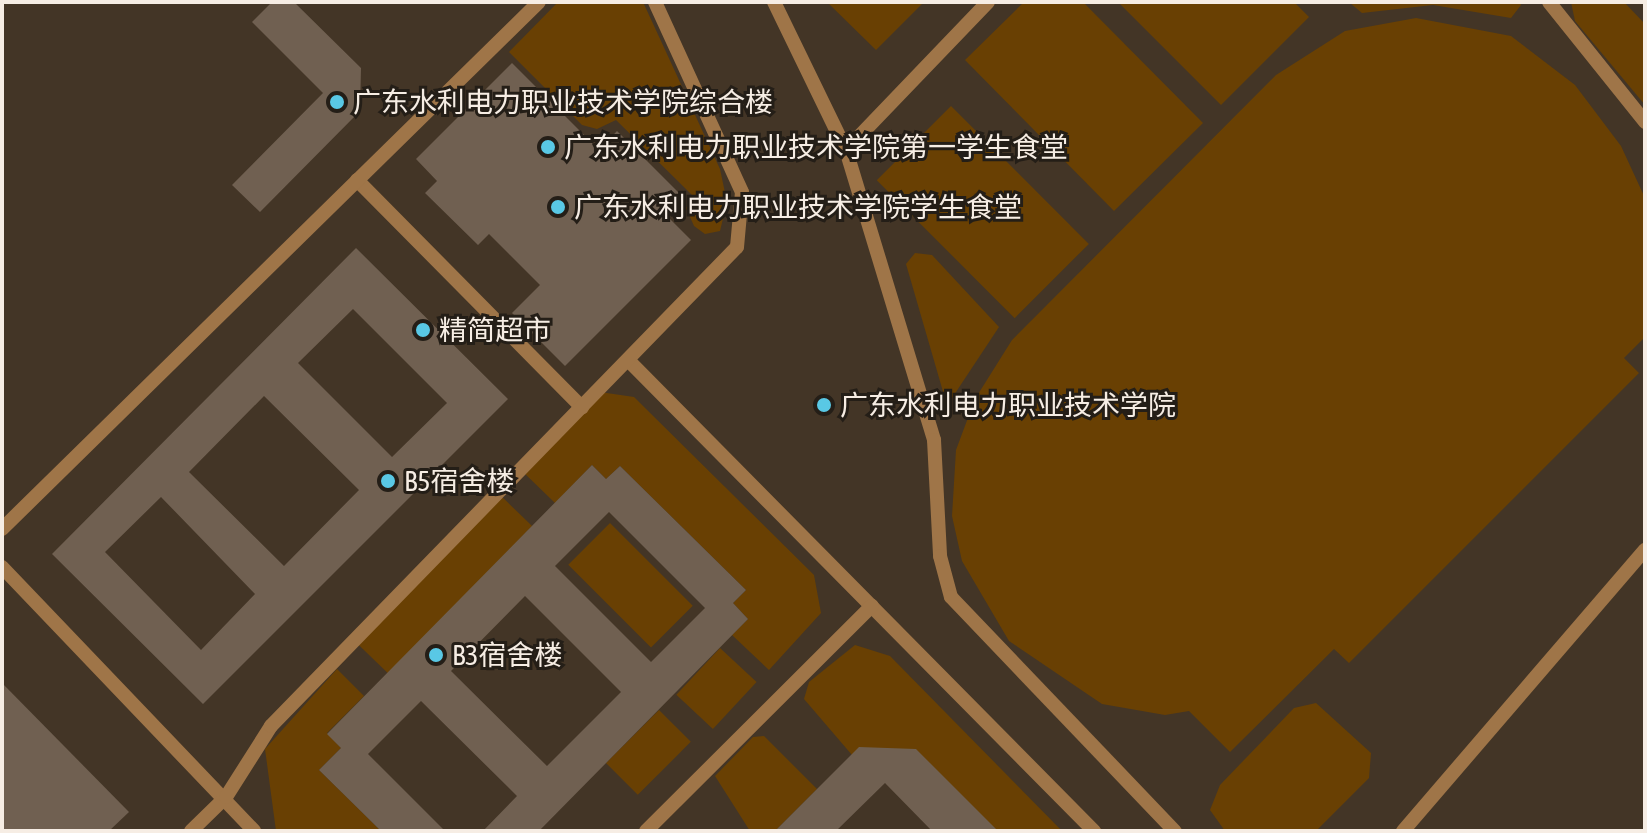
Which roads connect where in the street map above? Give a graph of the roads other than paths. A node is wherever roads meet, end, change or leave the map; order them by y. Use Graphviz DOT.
graph roads {
  1 [pos="539,2"];
  2 [pos="655,2"];
  3 [pos="774,2"];
  4 [pos="988,2"];
  5 [pos="1549,2"];
  6 [pos="1645,122"];
  7 [pos="846,150"];
  8 [pos="357,180"];
  9 [pos="628,360"];
  10 [pos="582,407"];
  11 [pos="2,529"];
  12 [pos="1645,550"];
  13 [pos="2,567"];
  14 [pos="872,606"];
  15 [pos="226,797"];
  16 [pos="191,831"];
  17 [pos="254,831"];
  18 [pos="646,831"];
  19 [pos="1094,831"];
  20 [pos="1175,831"];
  21 [pos="1403,831"];
  1 -- 8 [label="lane"];
  2 -- 9 [label="lane"];
  3 -- 7 [label="lane"];
  4 -- 7 [label="lane"];
  5 -- 6 [label="lane"];
  7 -- 20 [label="lane"];
  8 -- 10 [label="lane"];
  8 -- 11 [label="lane"];
  9 -- 10 [label="lane"];
  9 -- 14 [label="lane"];
  10 -- 15 [label="lane"];
  12 -- 21 [label="lane"];
  13 -- 15 [label="lane"];
  14 -- 18 [label="lane"];
  14 -- 19 [label="lane"];
  15 -- 16 [label="lane"];
  15 -- 17 [label="lane"];
}
